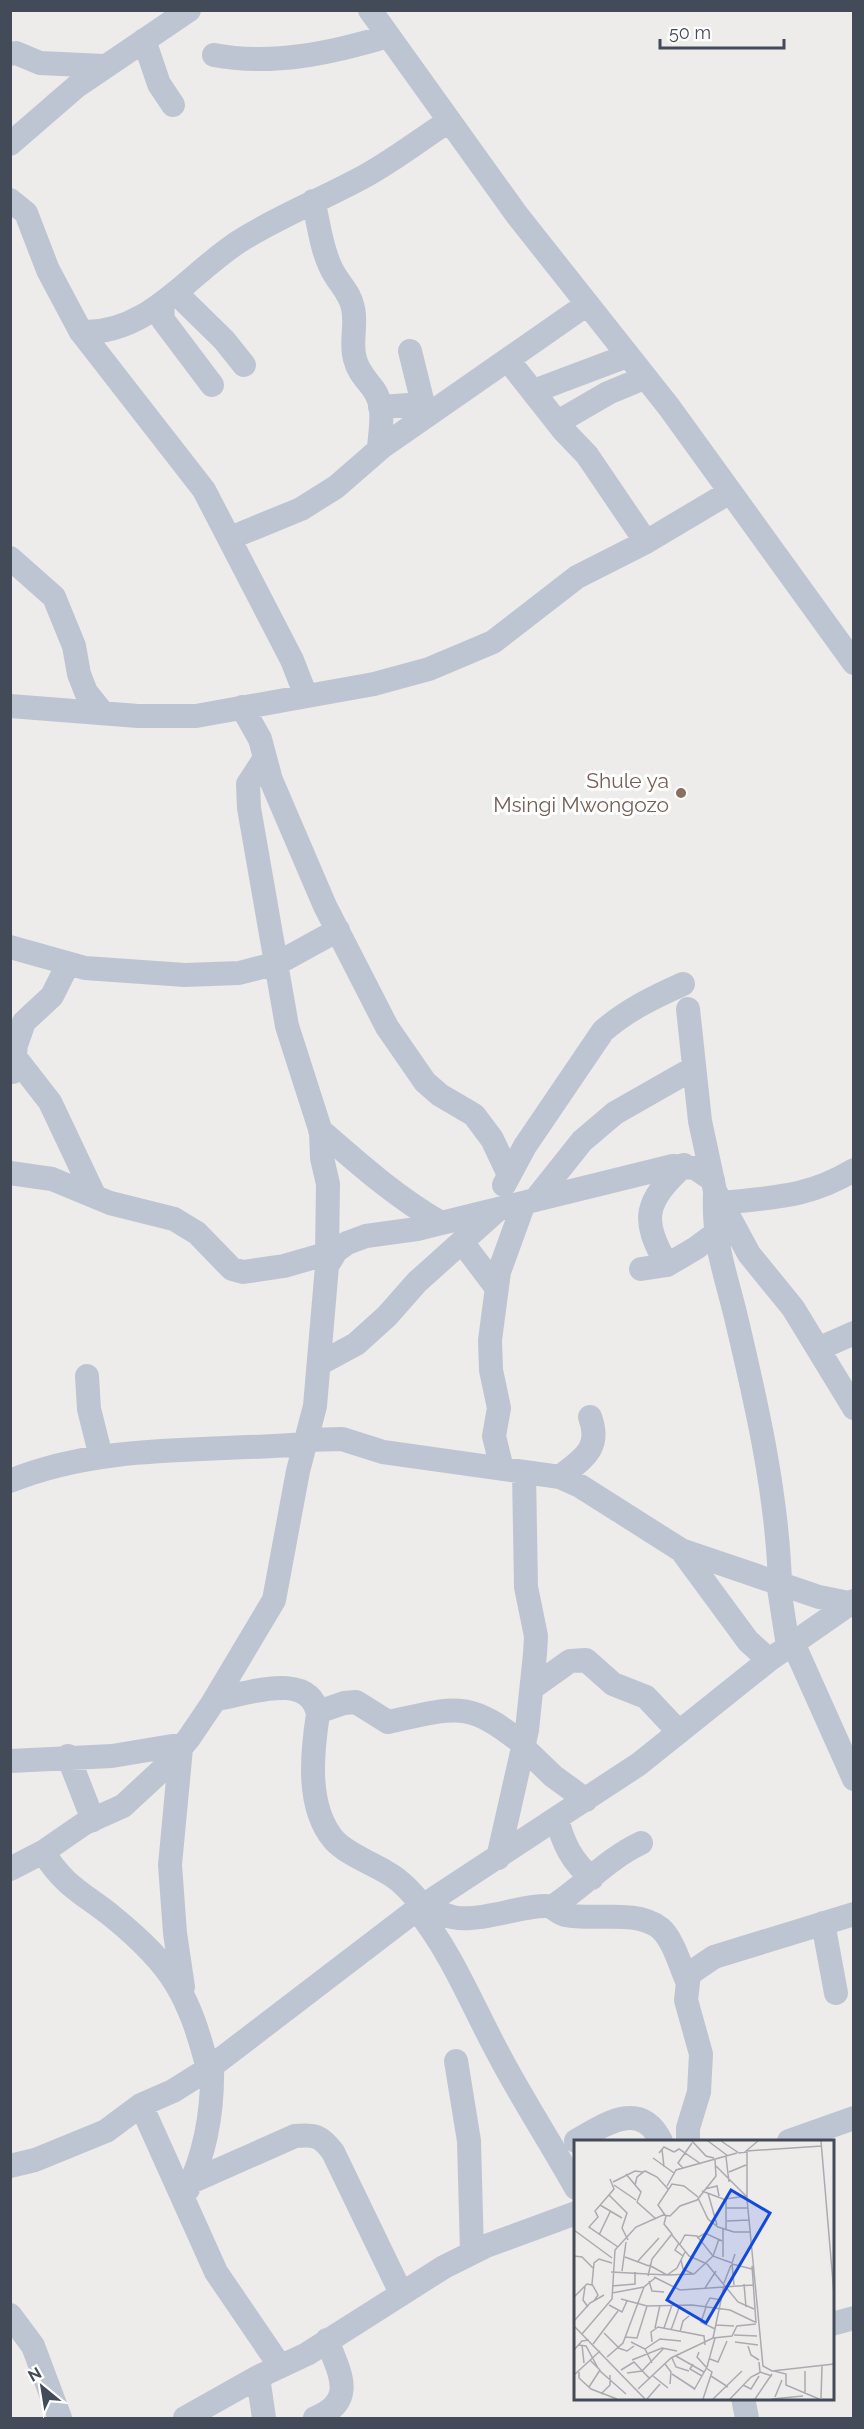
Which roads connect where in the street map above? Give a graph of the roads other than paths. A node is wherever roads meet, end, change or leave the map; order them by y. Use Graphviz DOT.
graph roads {
  1 [pos="189,10"];
  2 [pos="370,10"];
  3 [pos="388,36"];
  4 [pos="144,39"];
  5 [pos="10,54"];
  6 [pos="214,55"];
  7 [pos="105,66"];
  8 [pos="174,105"];
  9 [pos="449,121"];
  10 [pos="10,144"];
  11 [pos="10,200"];
  12 [pos="313,201"];
  13 [pos="10,225"];
  14 [pos="34,233"];
  15 [pos="169,298"];
  16 [pos="586,304"];
  17 [pos="141,317"];
  18 [pos="81,332"];
  19 [pos="174,336"];
  20 [pos="410,351"];
  21 [pos="627,356"];
  22 [pos="508,360"];
  23 [pos="244,365"];
  24 [pos="644,378"];
  25 [pos="212,386"];
  26 [pos="534,392"];
  27 [pos="381,407"];
  28 [pos="424,410"];
  29 [pos="558,422"];
  30 [pos="379,449"];
  31 [pos="730,492"];
  32 [pos="230,538"];
  33 [pos="646,542"];
  34 [pos="10,558"];
  35 [pos="854,663"];
  36 [pos="306,696"];
  37 [pos="10,706"];
  38 [pos="242,707"];
  39 [pos="102,712"];
  40 [pos="265,758"];
  41 [pos="338,930"];
  42 [pos="10,947"];
  43 [pos="278,963"];
  44 [pos="68,964"];
  45 [pos="683,984"];
  46 [pos="688,1009"];
  47 [pos="694,1068"];
  48 [pos="13,1069"];
  49 [pos="320,1130"];
  50 [pos="684,1165"];
  51 [pos="854,1170"];
  52 [pos="10,1173"];
  53 [pos="509,1175"];
  54 [pos="717,1191"];
  55 [pos="93,1195"];
  56 [pos="530,1201"];
  57 [pos="494,1210"];
  58 [pos="442,1222"];
  59 [pos="716,1233"];
  60 [pos="463,1241"];
  61 [pos="332,1252"];
  62 [pos="667,1265"];
  63 [pos="641,1269"];
  64 [pos="496,1287"];
  65 [pos="854,1333"];
  66 [pos="818,1349"];
  67 [pos="319,1364"];
  68 [pos="87,1376"];
  69 [pos="854,1408"];
  70 [pos="590,1417"];
  71 [pos="305,1442"];
  72 [pos="101,1457"];
  73 [pos="513,1470"];
  74 [pos="560,1477"];
  75 [pos="10,1481"];
  76 [pos="681,1550"];
  77 [pos="779,1582"];
  78 [pos="852,1603"];
  79 [pos="790,1645"];
  80 [pos="769,1660"];
  81 [pos="532,1688"];
  82 [pos="215,1699"];
  83 [pos="318,1712"];
  84 [pos="679,1732"];
  85 [pos="182,1746"];
  86 [pos="524,1746"];
  87 [pos="68,1756"];
  88 [pos="10,1761"];
  89 [pos="854,1779"];
  90 [pos="586,1800"];
  91 [pos="557,1819"];
  92 [pos="93,1820"];
  93 [pos="641,1843"];
  94 [pos="43,1852"];
  95 [pos="498,1858"];
  96 [pos="10,1869"];
  97 [pos="592,1878"];
  98 [pos="422,1907"];
  99 [pos="552,1907"];
  100 [pos="854,1914"];
  101 [pos="824,1923"];
  102 [pos="687,1981"];
  103 [pos="836,1993"];
  104 [pos="184,1995"];
  105 [pos="456,2061"];
  106 [pos="210,2067"];
  107 [pos="141,2105"];
  108 [pos="854,2118"];
  109 [pos="578,2140"];
  110 [pos="661,2140"];
  111 [pos="688,2140"];
  112 [pos="792,2140"];
  113 [pos="574,2142"];
  114 [pos="555,2153"];
  115 [pos="10,2166"];
  116 [pos="574,2185"];
  117 [pos="187,2191"];
  118 [pos="574,2214"];
  119 [pos="472,2253"];
  120 [pos="401,2293"];
  121 [pos="854,2318"];
  122 [pos="834,2323"];
  123 [pos="13,2324"];
  124 [pos="327,2340"];
  125 [pos="280,2366"];
  126 [pos="258,2377"];
  127 [pos="743,2399"];
  128 [pos="60,2418"];
  129 [pos="184,2418"];
  130 [pos="264,2418"];
  131 [pos="315,2418"];
  132 [pos="747,2418"];
  1 -- 4 [label="street"];
  2 -- 3 [label="street"];
  3 -- 6 [label="street"];
  3 -- 9 [label="street"];
  4 -- 7 [label="street"];
  4 -- 8 [label="street"];
  5 -- 7 [label="street"];
  7 -- 10 [label="street"];
  9 -- 12 [label="street"];
  9 -- 16 [label="street"];
  11 -- 14 [label="street"];
  12 -- 15 [label="street"];
  12 -- 27 [label="street"];
  13 -- 14 [label="street"];
  14 -- 18 [label="street"];
  15 -- 17 [label="street"];
  15 -- 19 [label="street"];
  15 -- 23 [label="street"];
  16 -- 21 [label="street"];
  16 -- 22 [label="street"];
  17 -- 18 [label="street"];
  17 -- 19 [label="street"];
  18 -- 32 [label="street"];
  19 -- 25 [label="street"];
  20 -- 28 [label="street"];
  21 -- 24 [label="street"];
  21 -- 26 [label="street"];
  22 -- 26 [label="street"];
  22 -- 28 [label="street"];
  24 -- 29 [label="street"];
  24 -- 31 [label="street"];
  26 -- 29 [label="street"];
  27 -- 28 [label="street"];
  27 -- 30 [label="street"];
  28 -- 30 [label="street"];
  29 -- 33 [label="street"];
  30 -- 32 [label="street"];
  31 -- 33 [label="street"];
  31 -- 35 [label="street"];
  32 -- 36 [label="street"];
  33 -- 36 [label="street"];
  34 -- 39 [label="street"];
  36 -- 38 [label="street"];
  37 -- 39 [label="street"];
  38 -- 39 [label="street"];
  38 -- 40 [label="street"];
  40 -- 41 [label="street"];
  40 -- 43 [label="street"];
  41 -- 43 [label="street"];
  41 -- 53 [label="street"];
  42 -- 44 [label="street"];
  43 -- 44 [label="street"];
  43 -- 49 [label="street"];
  44 -- 48 [label="street"];
  45 -- 53 [label="street"];
  46 -- 47 [label="street"];
  47 -- 54 [label="street"];
  47 -- 56 [label="street"];
  48 -- 55 [label="street"];
  49 -- 58 [label="street"];
  49 -- 61 [label="street"];
  50 -- 54 [label="street"];
  50 -- 56 [label="street"];
  50 -- 62 [label="street"];
  51 -- 54 [label="street"];
  52 -- 55 [label="street"];
  53 -- 57 [label="street"];
  54 -- 59 [label="street"];
  54 -- 66 [label="street"];
  55 -- 61 [label="street"];
  56 -- 57 [label="street"];
  56 -- 64 [label="street"];
  57 -- 58 [label="street"];
  57 -- 60 [label="street"];
  58 -- 60 [label="street"];
  58 -- 61 [label="street"];
  59 -- 62 [label="street"];
  59 -- 77 [label="street"];
  60 -- 64 [label="street"];
  60 -- 67 [label="street"];
  61 -- 67 [label="street"];
  62 -- 63 [label="street"];
  64 -- 73 [label="street"];
  65 -- 66 [label="street"];
  66 -- 69 [label="street"];
  67 -- 71 [label="street"];
  68 -- 72 [label="street"];
  70 -- 74 [label="street"];
  71 -- 72 [label="street"];
  71 -- 73 [label="street"];
  71 -- 82 [label="street"];
  72 -- 75 [label="street"];
  73 -- 74 [label="street"];
  73 -- 81 [label="street"];
  74 -- 76 [label="street"];
  76 -- 77 [label="street"];
  76 -- 80 [label="street"];
  77 -- 78 [label="street"];
  77 -- 79 [label="street"];
  78 -- 79 [label="street"];
  79 -- 80 [label="street"];
  79 -- 89 [label="street"];
  80 -- 84 [label="street"];
  81 -- 84 [label="street"];
  81 -- 86 [label="street"];
  82 -- 83 [label="street"];
  82 -- 85 [label="street"];
  83 -- 86 [label="street"];
  83 -- 98 [label="street"];
  84 -- 90 [label="street"];
  85 -- 87 [label="street"];
  85 -- 92 [label="street"];
  85 -- 104 [label="street"];
  86 -- 90 [label="street"];
  86 -- 95 [label="street"];
  87 -- 88 [label="street"];
  87 -- 92 [label="street"];
  90 -- 91 [label="street"];
  91 -- 95 [label="street"];
  91 -- 97 [label="street"];
  92 -- 94 [label="street"];
  93 -- 97 [label="street"];
  94 -- 96 [label="street"];
  94 -- 104 [label="street"];
  95 -- 98 [label="street"];
  97 -- 99 [label="street"];
  98 -- 99 [label="street"];
  98 -- 106 [label="street"];
  98 -- 114 [label="street"];
  99 -- 102 [label="street"];
  100 -- 101 [label="street"];
  101 -- 102 [label="street"];
  101 -- 103 [label="street"];
  102 -- 111 [label="street"];
  104 -- 106 [label="street"];
  105 -- 119 [label="street"];
  106 -- 107 [label="street"];
  106 -- 117 [label="street"];
  107 -- 115 [label="street"];
  107 -- 117 [label="street"];
  108 -- 112 [label="street"];
  109 -- 110 [label="street"];
  113 -- 114 [label="street"];
  114 -- 116 [label="street"];
  117 -- 120 [label="street"];
  117 -- 125 [label="street"];
  118 -- 119 [label="street"];
  119 -- 120 [label="street"];
  120 -- 124 [label="street"];
  121 -- 122 [label="street"];
  123 -- 128 [label="street"];
  124 -- 125 [label="street"];
  124 -- 131 [label="street"];
  125 -- 126 [label="street"];
  126 -- 129 [label="street"];
  126 -- 130 [label="street"];
  127 -- 132 [label="street"];
}
